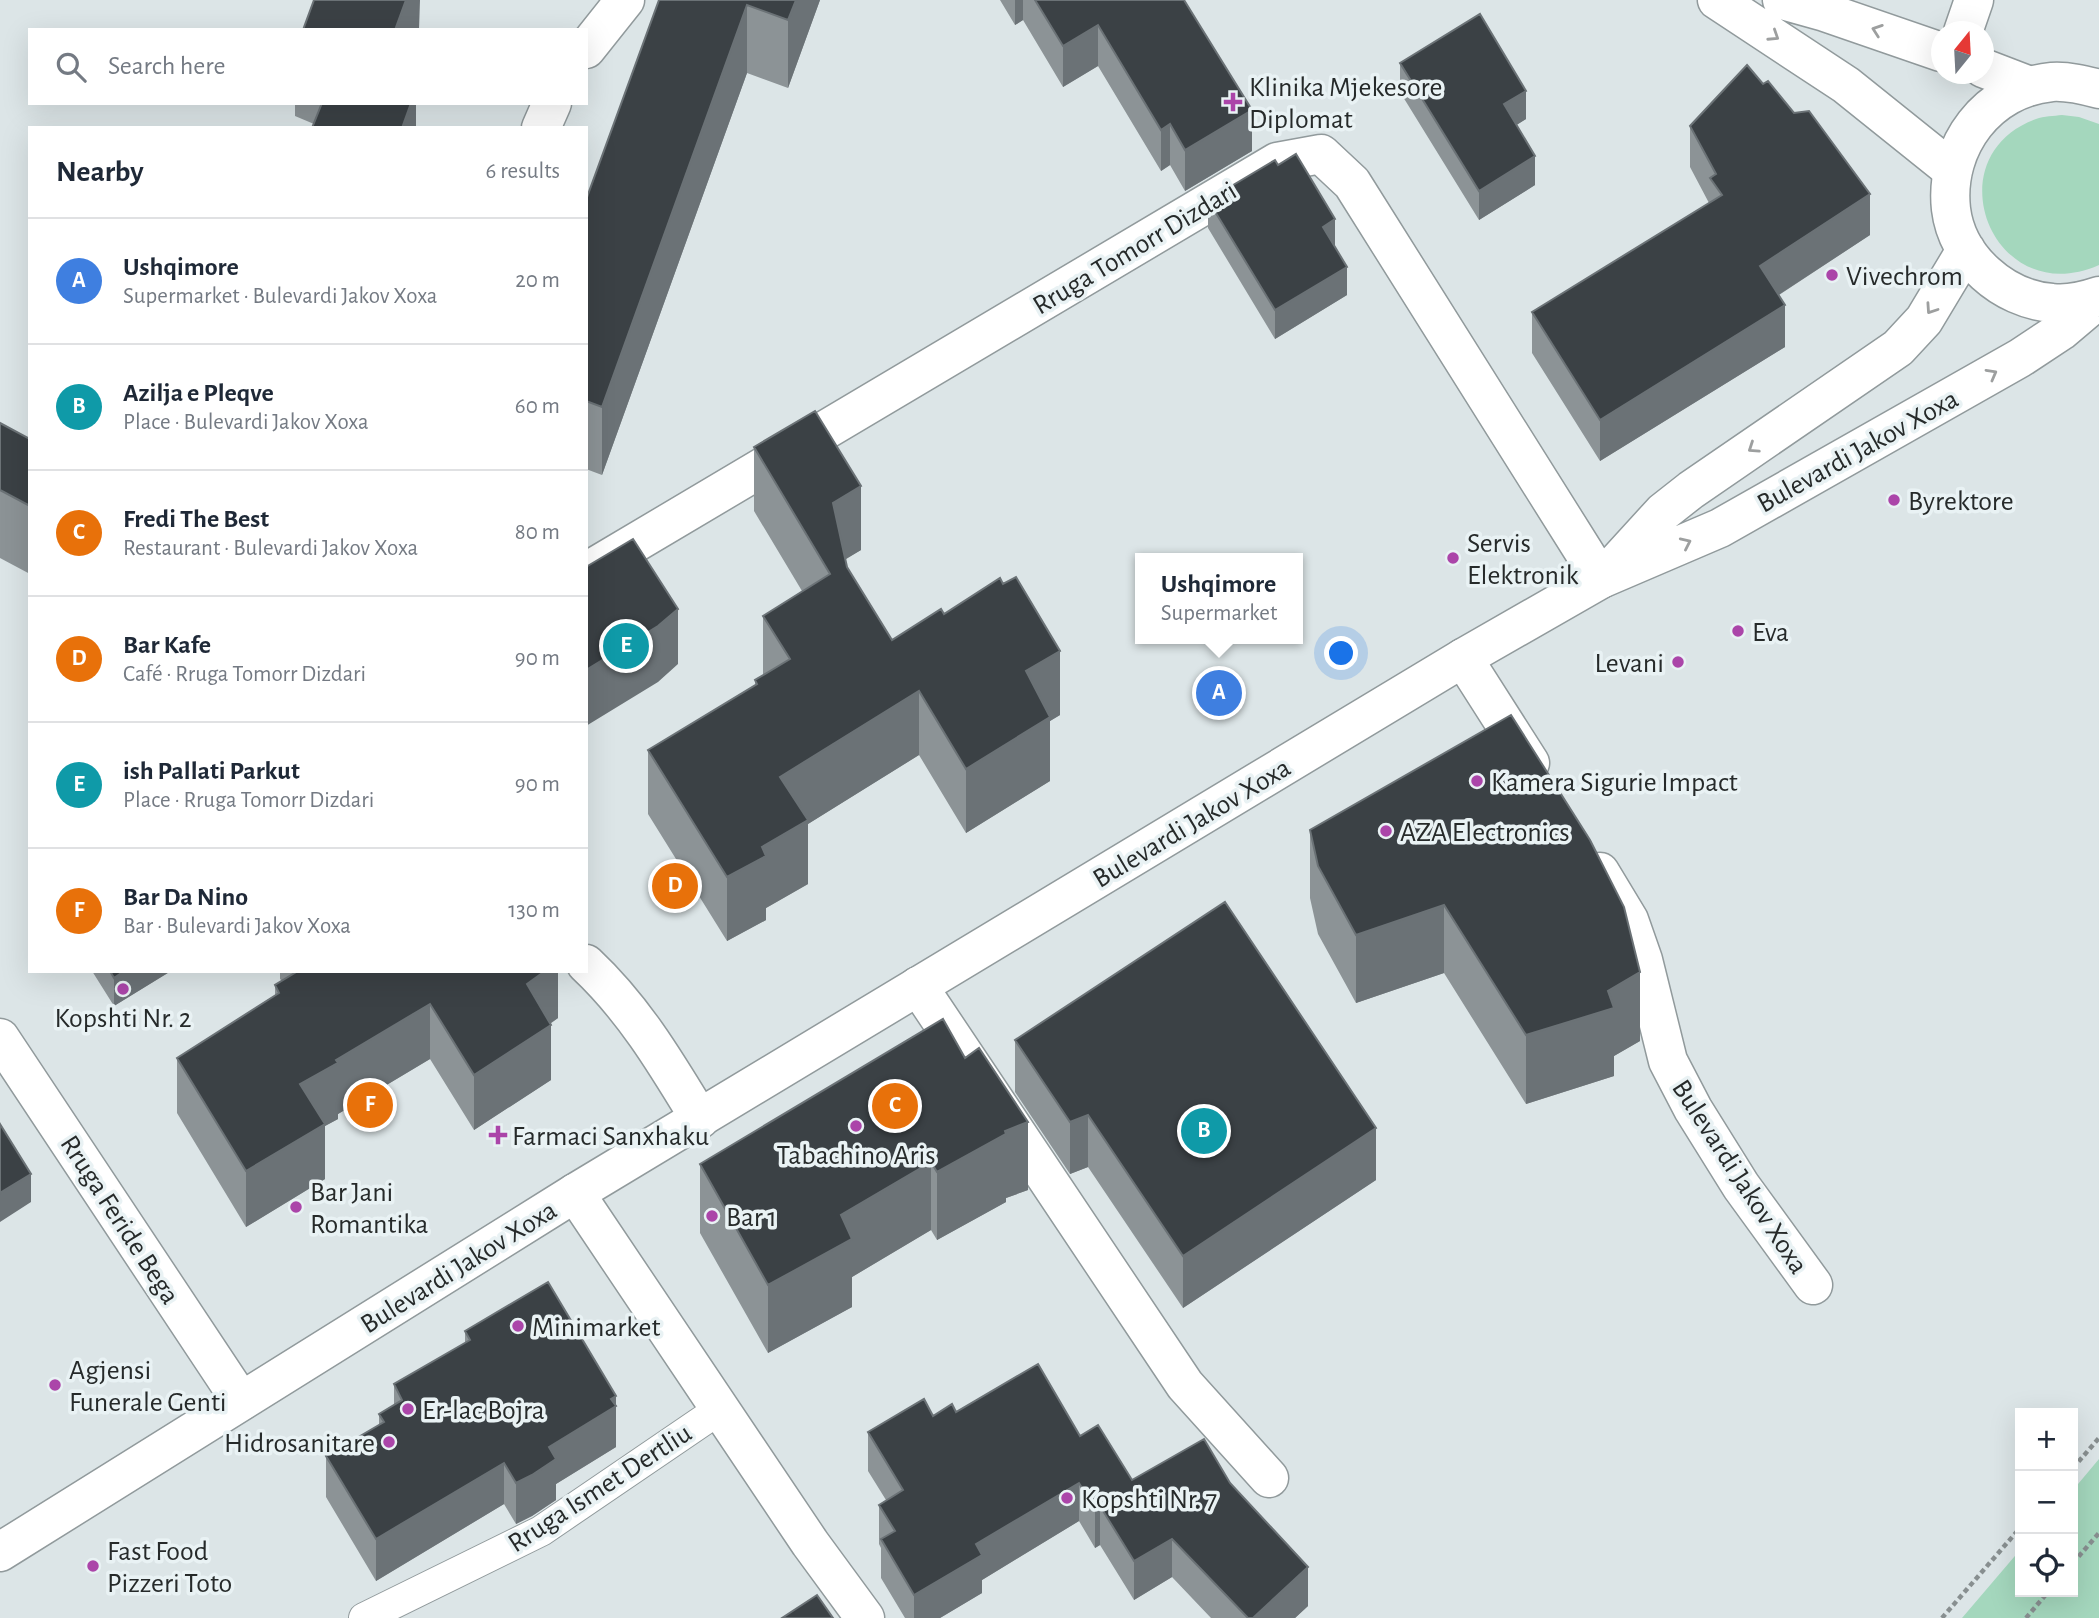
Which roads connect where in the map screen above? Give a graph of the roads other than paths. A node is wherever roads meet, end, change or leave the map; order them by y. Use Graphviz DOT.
graph roads {
  1 [pos="625,0"];
  2 [pos="1717,0"];
  3 [pos="1782,0"];
  4 [pos="1974,0"];
  5 [pos="1967,21"];
  6 [pos="588,46"];
  7 [pos="1931,49"];
  8 [pos="1994,72"];
  9 [pos="2030,86"];
  10 [pos="2099,89"];
  11 [pos="551,105"];
  12 [pos="542,126"];
  13 [pos="1952,170"];
  14 [pos="1966,250"];
  15 [pos="2099,297"];
  16 [pos="588,571"];
  17 [pos="1601,579"];
  18 [pos="1464,658"];
  19 [pos="1548,789"];
  20 [pos="1584,845"];
  21 [pos="588,966"];
  22 [pos="918,986"];
  23 [pos="0,1038"];
  24 [pos="700,1119"];
  25 [pos="575,1193"];
  26 [pos="1813,1285"];
  27 [pos="242,1401"];
  28 [pos="720,1409"];
  29 [pos="1269,1478"];
  30 [pos="0,1552"];
  31 [pos="364,1618"];
  32 [pos="865,1618"];
  1 -- 6 [label="street"];
  2 -- 13 [label="street, one-way"];
  7 -- 3 [label="street, one-way"];
  4 -- 5 [label="street"];
  8 -- 9 [label="street"];
  9 -- 10 [label="street"];
  9 -- 13 [label="street"];
  11 -- 12 [label="street"];
  13 -- 14 [label="street"];
  14 -- 15 [label="street"];
  14 -- 17 [label="street, Bulevardi Jakov Xoxa, one-way"];
  17 -- 15 [label="street, Bulevardi Jakov Xoxa, one-way"];
  16 -- 17 [label="street, Rruga Tomorr Dizdari"];
  17 -- 18 [label="street, Bulevardi Jakov Xoxa"];
  18 -- 19 [label="street"];
  18 -- 22 [label="street, Bulevardi Jakov Xoxa"];
  20 -- 26 [label="street, Bulevardi Jakov Xoxa"];
  21 -- 24 [label="street"];
  22 -- 24 [label="street, Bulevardi Jakov Xoxa"];
  22 -- 29 [label="street"];
  23 -- 27 [label="street, Rruga Feride Bega"];
  24 -- 25 [label="street, Bulevardi Jakov Xoxa"];
  25 -- 27 [label="street, Bulevardi Jakov Xoxa"];
  25 -- 28 [label="street, Rruga Ismet Dertliu"];
  27 -- 30 [label="street, Bulevardi Jakov Xoxa"];
  28 -- 31 [label="lane, Rruga Ismet Dertliu"];
  28 -- 32 [label="street, Rruga Ismet Dertliu"];
}
